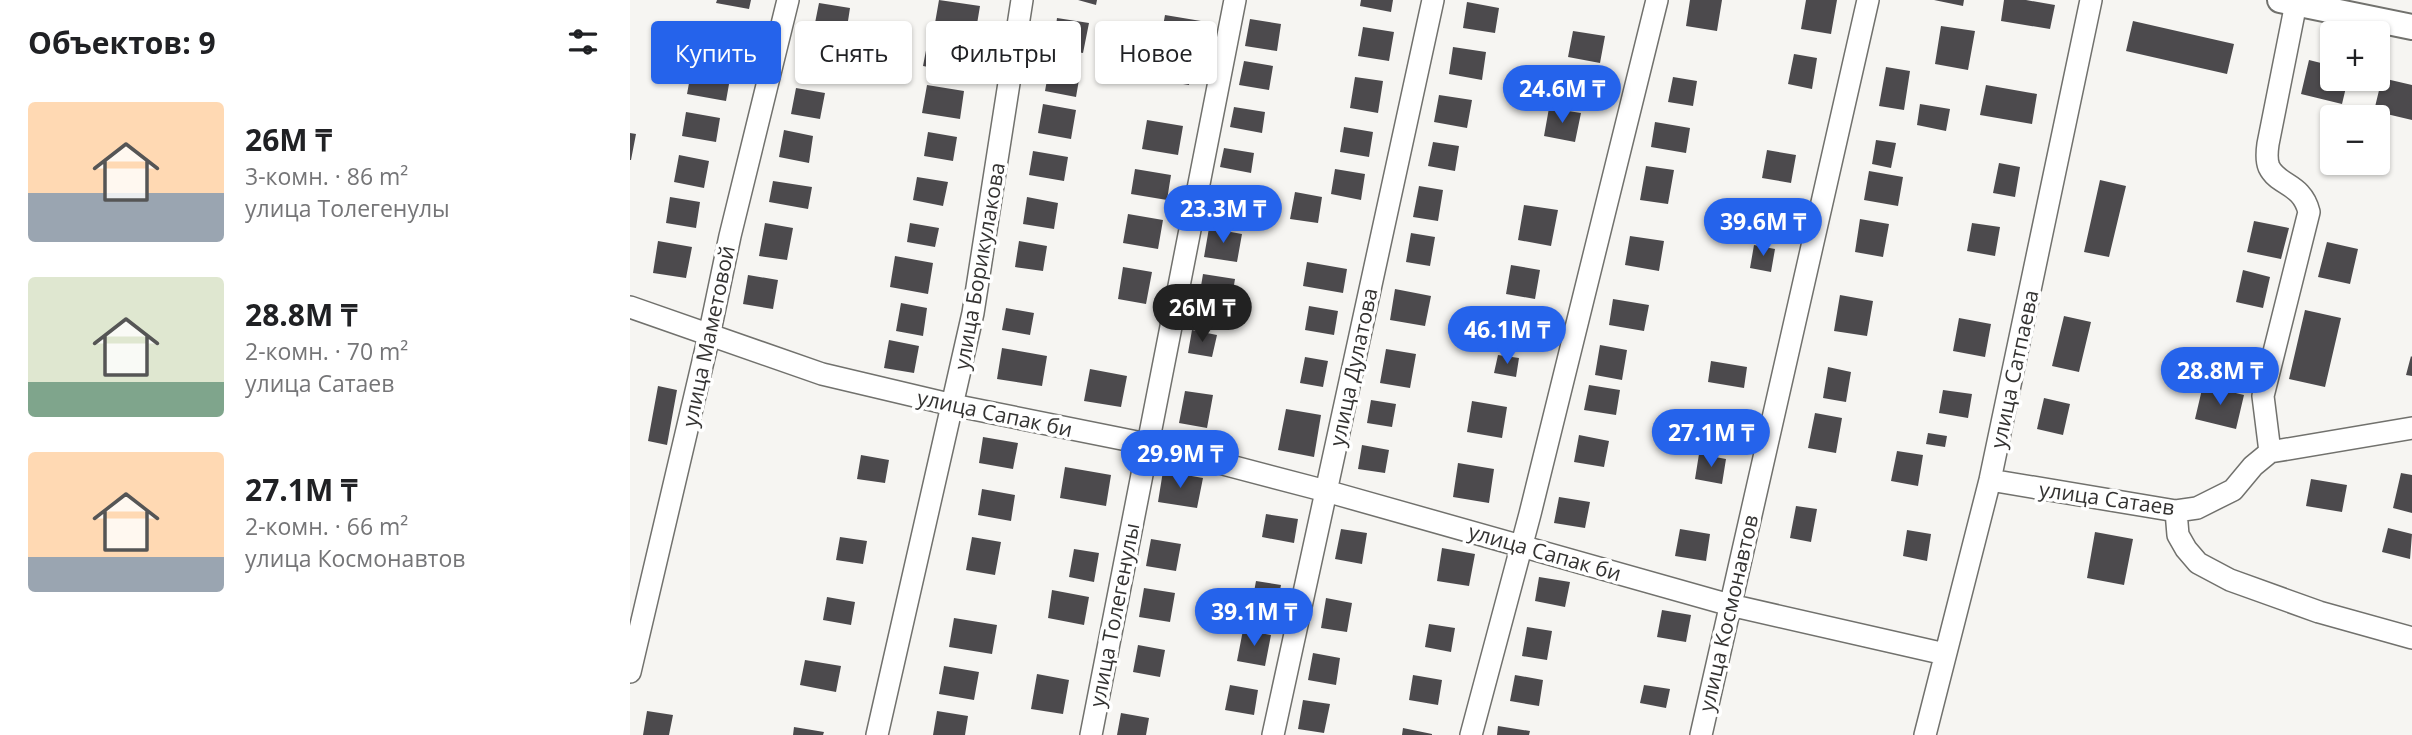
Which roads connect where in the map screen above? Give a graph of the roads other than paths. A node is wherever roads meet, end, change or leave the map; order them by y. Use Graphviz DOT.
graph roads {
  1 [pos="788,0"];
  2 [pos="1022,0"];
  3 [pos="1235,0"];
  4 [pos="1433,0"];
  5 [pos="1657,0"];
  6 [pos="1868,0"];
  7 [pos="2091,0"];
  8 [pos="2288,2"];
  9 [pos="2412,27"];
  10 [pos="630,307"];
  11 [pos="709,336"];
  12 [pos="953,405"];
  13 [pos="2412,428"];
  14 [pos="1147,444"];
  15 [pos="2270,452"];
  16 [pos="1990,480"];
  17 [pos="1326,491"];
  18 [pos="2176,511"];
  19 [pos="1522,545"];
  20 [pos="1730,605"];
  21 [pos="2412,638"];
  22 [pos="1945,654"];
  23 [pos="630,672"];
  24 [pos="877,735"];
  25 [pos="1091,735"];
  26 [pos="1273,735"];
  27 [pos="1471,735"];
  28 [pos="1701,735"];
  29 [pos="1925,735"];
  1 -- 11 [label="street, улица Маметовой"];
  2 -- 12 [label="street, улица Борикулакова"];
  3 -- 14 [label="street, улица Толегенулы"];
  4 -- 17 [label="street, улица Дулатова"];
  5 -- 19 [label="street"];
  6 -- 20 [label="street, улица Космонавтов"];
  7 -- 16 [label="street, улица Сатпаева"];
  8 -- 9 [label="street"];
  8 -- 15 [label="street"];
  10 -- 11 [label="street, улица Сапак би"];
  11 -- 12 [label="street, улица Сапак би"];
  11 -- 23 [label="street, улица Маметовой"];
  12 -- 14 [label="street, улица Сапак би"];
  12 -- 24 [label="street, улица Борикулакова"];
  13 -- 15 [label="street"];
  14 -- 17 [label="street, улица Сапак би"];
  14 -- 25 [label="street, улица Толегенулы"];
  15 -- 18 [label="street, улица Сатаев"];
  16 -- 18 [label="street, улица Сатаев"];
  16 -- 22 [label="street, улица Сатпаева"];
  17 -- 19 [label="street, улица Сапак би"];
  17 -- 26 [label="street, улица Дулатова"];
  18 -- 21 [label="street"];
  19 -- 20 [label="street, улица Сапак би"];
  19 -- 27 [label="street"];
  20 -- 22 [label="street, улица Сапак би"];
  20 -- 28 [label="street, улица Космонавтов"];
  22 -- 29 [label="street, улица Сатпаева"];
}
